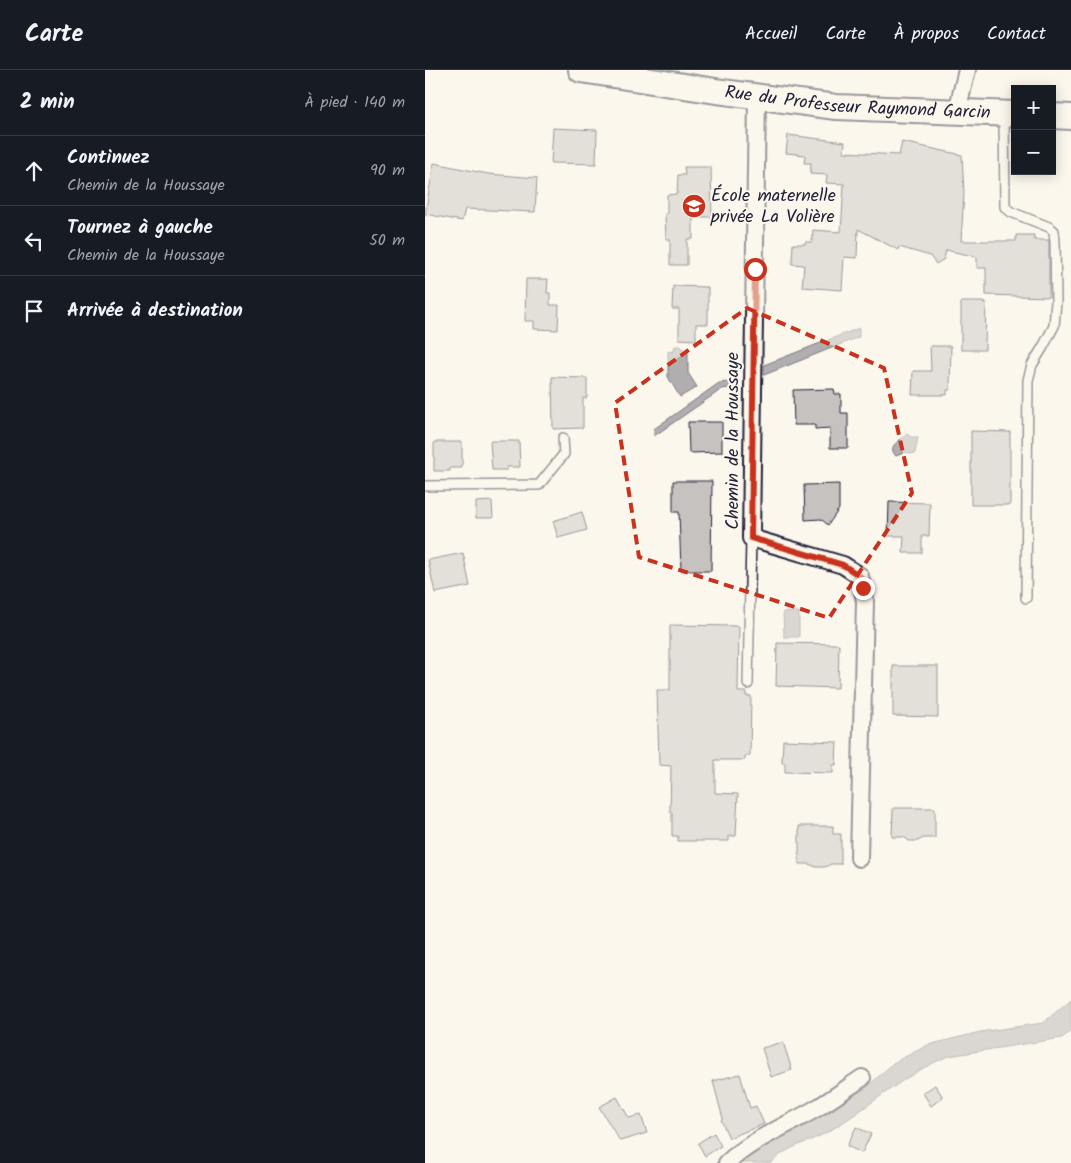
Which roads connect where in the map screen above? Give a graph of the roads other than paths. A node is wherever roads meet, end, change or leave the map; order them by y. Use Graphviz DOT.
graph roads {
  1 [pos="581,70"];
  2 [pos="967,70"];
  3 [pos="757,97"];
  4 [pos="957,111"];
  5 [pos="1009,114"];
  6 [pos="1056,116"];
  7 [pos="1071,117"];
  8 [pos="563,438"];
  9 [pos="425,486"];
  10 [pos="751,538"];
  11 [pos="1026,598"];
  12 [pos="748,684"];
  13 [pos="859,858"];
  14 [pos="862,1078"];
  15 [pos="727,1163"];
  1 -- 3 [label="street, Rue du Professeur Raymond Garcin"];
  2 -- 4 [label="street"];
  3 -- 4 [label="street, Rue du Professeur Raymond Garcin"];
  3 -- 10 [label="street, Chemin de la Houssaye"];
  4 -- 5 [label="street, Rue du Professeur Raymond Garcin"];
  5 -- 11 [label="lane"];
  6 -- 7 [label="street"];
  8 -- 9 [label="lane"];
  10 -- 12 [label="lane"];
  10 -- 13 [label="street, Chemin de la Houssaye"];
  14 -- 15 [label="street"];
}
